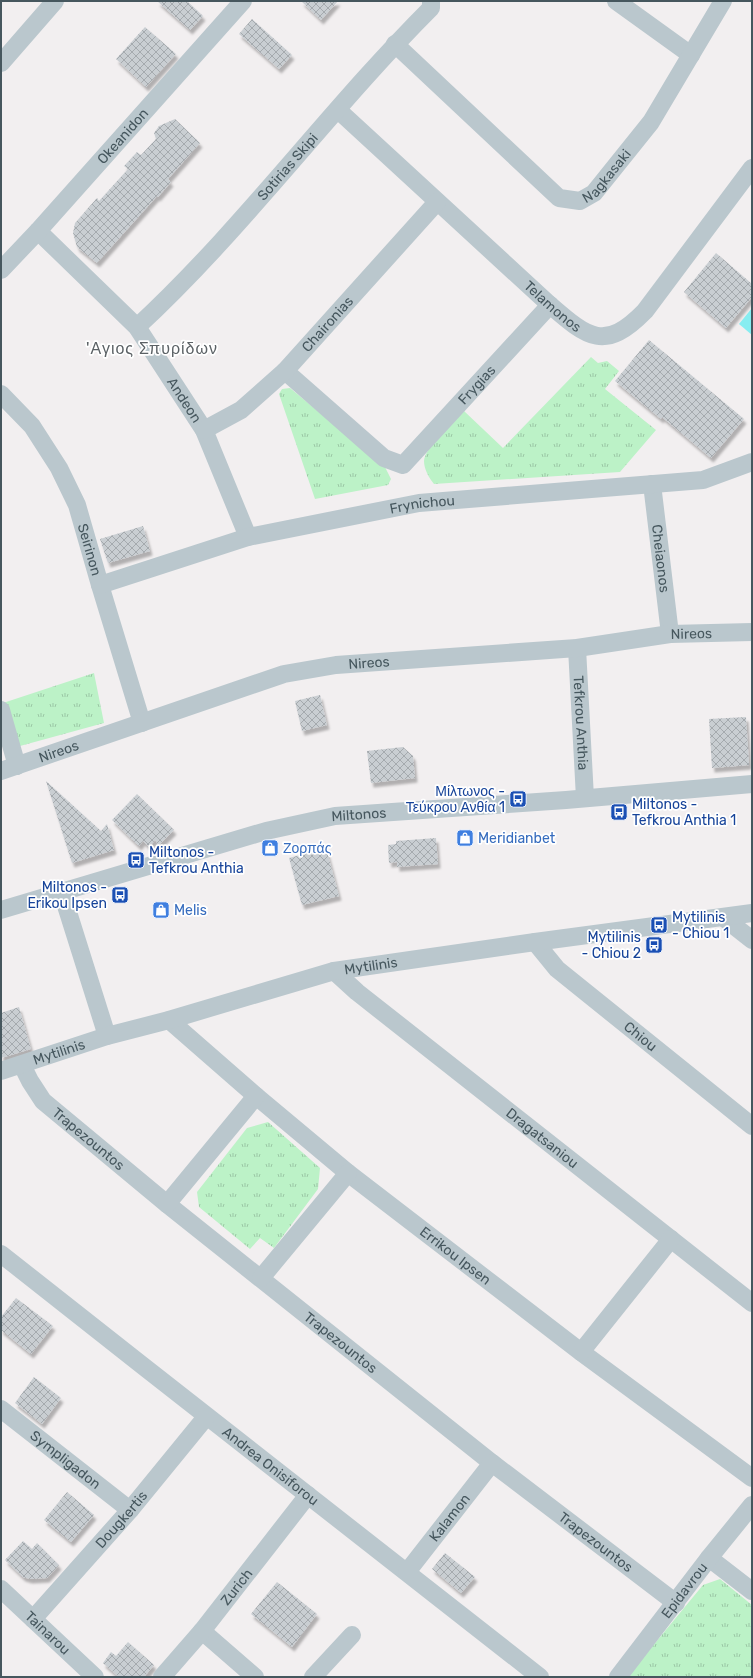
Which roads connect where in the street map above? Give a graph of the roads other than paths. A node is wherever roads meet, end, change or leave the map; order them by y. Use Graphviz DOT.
graph roads {
  1 [pos="55,1"];
  2 [pos="242,1"];
  3 [pos="431,1"];
  4 [pos="616,1"];
  5 [pos="723,1"];
  6 [pos="395,44"];
  7 [pos="691,55"];
  8 [pos="1,63"];
  9 [pos="338,110"];
  10 [pos="752,168"];
  11 [pos="437,202"];
  12 [pos="38,231"];
  13 [pos="1,270"];
  14 [pos="550,306"];
  15 [pos="137,328"];
  16 [pos="285,371"];
  17 [pos="1,394"];
  18 [pos="204,430"];
  19 [pos="752,462"];
  20 [pos="652,484"];
  21 [pos="248,537"];
  22 [pos="100,585"];
  23 [pos="752,632"];
  24 [pos="670,634"];
  25 [pos="577,648"];
  26 [pos="1,710"];
  27 [pos="142,724"];
  28 [pos="9,769"];
  29 [pos="752,784"];
  30 [pos="585,798"];
  31 [pos="62,892"];
  32 [pos="1,910"];
  33 [pos="752,914"];
  34 [pos="724,918"];
  35 [pos="752,940"];
  36 [pos="535,942"];
  37 [pos="334,971"];
  38 [pos="169,1020"];
  39 [pos="107,1036"];
  40 [pos="22,1065"];
  41 [pos="1,1071"];
  42 [pos="256,1096"];
  43 [pos="752,1126"];
  44 [pos="348,1173"];
  45 [pos="167,1204"];
  46 [pos="671,1239"];
  47 [pos="1,1254"];
  48 [pos="261,1278"];
  49 [pos="752,1303"];
  50 [pos="581,1352"];
  51 [pos="1,1409"];
  52 [pos="206,1417"];
  53 [pos="492,1463"];
  54 [pos="752,1478"];
  55 [pos="308,1495"];
  56 [pos="752,1505"];
  57 [pos="130,1510"];
  58 [pos="709,1558"];
  59 [pos="407,1572"];
  60 [pos="1,1589"];
  61 [pos="752,1591"];
  62 [pos="676,1603"];
  63 [pos="33,1620"];
  64 [pos="202,1631"];
  65 [pos="352,1635"];
  66 [pos="95,1677"];
  67 [pos="162,1677"];
  68 [pos="255,1677"];
  69 [pos="313,1677"];
  70 [pos="540,1677"];
  71 [pos="618,1677"];
  1 -- 8 [label="street"];
  2 -- 12 [label="street, Okeanidon"];
  3 -- 6 [label="street, Sotirias Skipi"];
  4 -- 7 [label="street"];
  5 -- 7 [label="street, Nagkasaki"];
  6 -- 7 [label="street, Nagkasaki"];
  6 -- 9 [label="street, Sotirias Skipi"];
  9 -- 11 [label="street, Telamonos"];
  9 -- 15 [label="street, Sotirias Skipi"];
  10 -- 14 [label="street, Telamonos"];
  11 -- 14 [label="street, Telamonos"];
  11 -- 16 [label="street, Chaironias"];
  12 -- 13 [label="street, Okeanidon"];
  12 -- 15 [label="street, Andeon"];
  14 -- 16 [label="street, Frygias"];
  15 -- 18 [label="street, Andeon"];
  16 -- 18 [label="street, Chaironias"];
  17 -- 22 [label="street, Seirinon"];
  18 -- 21 [label="street, Andeon"];
  19 -- 20 [label="street, Frynichou"];
  20 -- 21 [label="street, Frynichou"];
  20 -- 24 [label="street, Cheiaonos"];
  21 -- 22 [label="street, Frynichou"];
  22 -- 27 [label="street, Seirinon"];
  23 -- 24 [label="street, Nireos"];
  24 -- 25 [label="street, Nireos"];
  25 -- 27 [label="street, Nireos"];
  25 -- 30 [label="street, Tefkrou Anthia"];
  26 -- 28 [label="street"];
  27 -- 28 [label="street, Nireos"];
  29 -- 30 [label="street, Miltonos"];
  30 -- 31 [label="street, Miltonos"];
  31 -- 32 [label="street, Miltonos"];
  31 -- 39 [label="street"];
  33 -- 34 [label="street, Mytilinis"];
  34 -- 35 [label="street"];
  34 -- 36 [label="street, Mytilinis"];
  36 -- 37 [label="street, Mytilinis"];
  36 -- 43 [label="street, Chiou"];
  37 -- 38 [label="street, Mytilinis"];
  37 -- 46 [label="street, Dragatsaniou"];
  38 -- 39 [label="street, Mytilinis"];
  38 -- 42 [label="street, Errikou Ipsen"];
  39 -- 40 [label="street, Mytilinis"];
  40 -- 41 [label="street, Mytilinis"];
  40 -- 45 [label="street, Trapezountos"];
  42 -- 44 [label="street, Errikou Ipsen"];
  42 -- 45 [label="street"];
  44 -- 48 [label="street"];
  44 -- 50 [label="street, Errikou Ipsen"];
  45 -- 48 [label="street, Trapezountos"];
  46 -- 49 [label="street, Dragatsaniou"];
  46 -- 50 [label="street"];
  47 -- 52 [label="street, Andrea Onisiforou"];
  48 -- 53 [label="street, Trapezountos"];
  50 -- 54 [label="street, Errikou Ipsen"];
  51 -- 57 [label="street, Sympligadon"];
  52 -- 55 [label="street, Andrea Onisiforou"];
  52 -- 57 [label="street, Dougkertis"];
  53 -- 59 [label="street, Kalamon"];
  53 -- 62 [label="street, Trapezountos"];
  55 -- 59 [label="street, Andrea Onisiforou"];
  55 -- 64 [label="street, Zurich"];
  56 -- 58 [label="street, Epidavrou"];
  57 -- 63 [label="street, Dougkertis"];
  58 -- 61 [label="street"];
  58 -- 62 [label="street, Epidavrou"];
  59 -- 70 [label="street, Andrea Onisiforou"];
  60 -- 63 [label="street, Tainarou"];
  62 -- 71 [label="street, Epidavrou"];
  63 -- 66 [label="street, Tainarou"];
  64 -- 67 [label="street, Zurich"];
  64 -- 68 [label="street"];
  65 -- 69 [label="street"];
}
